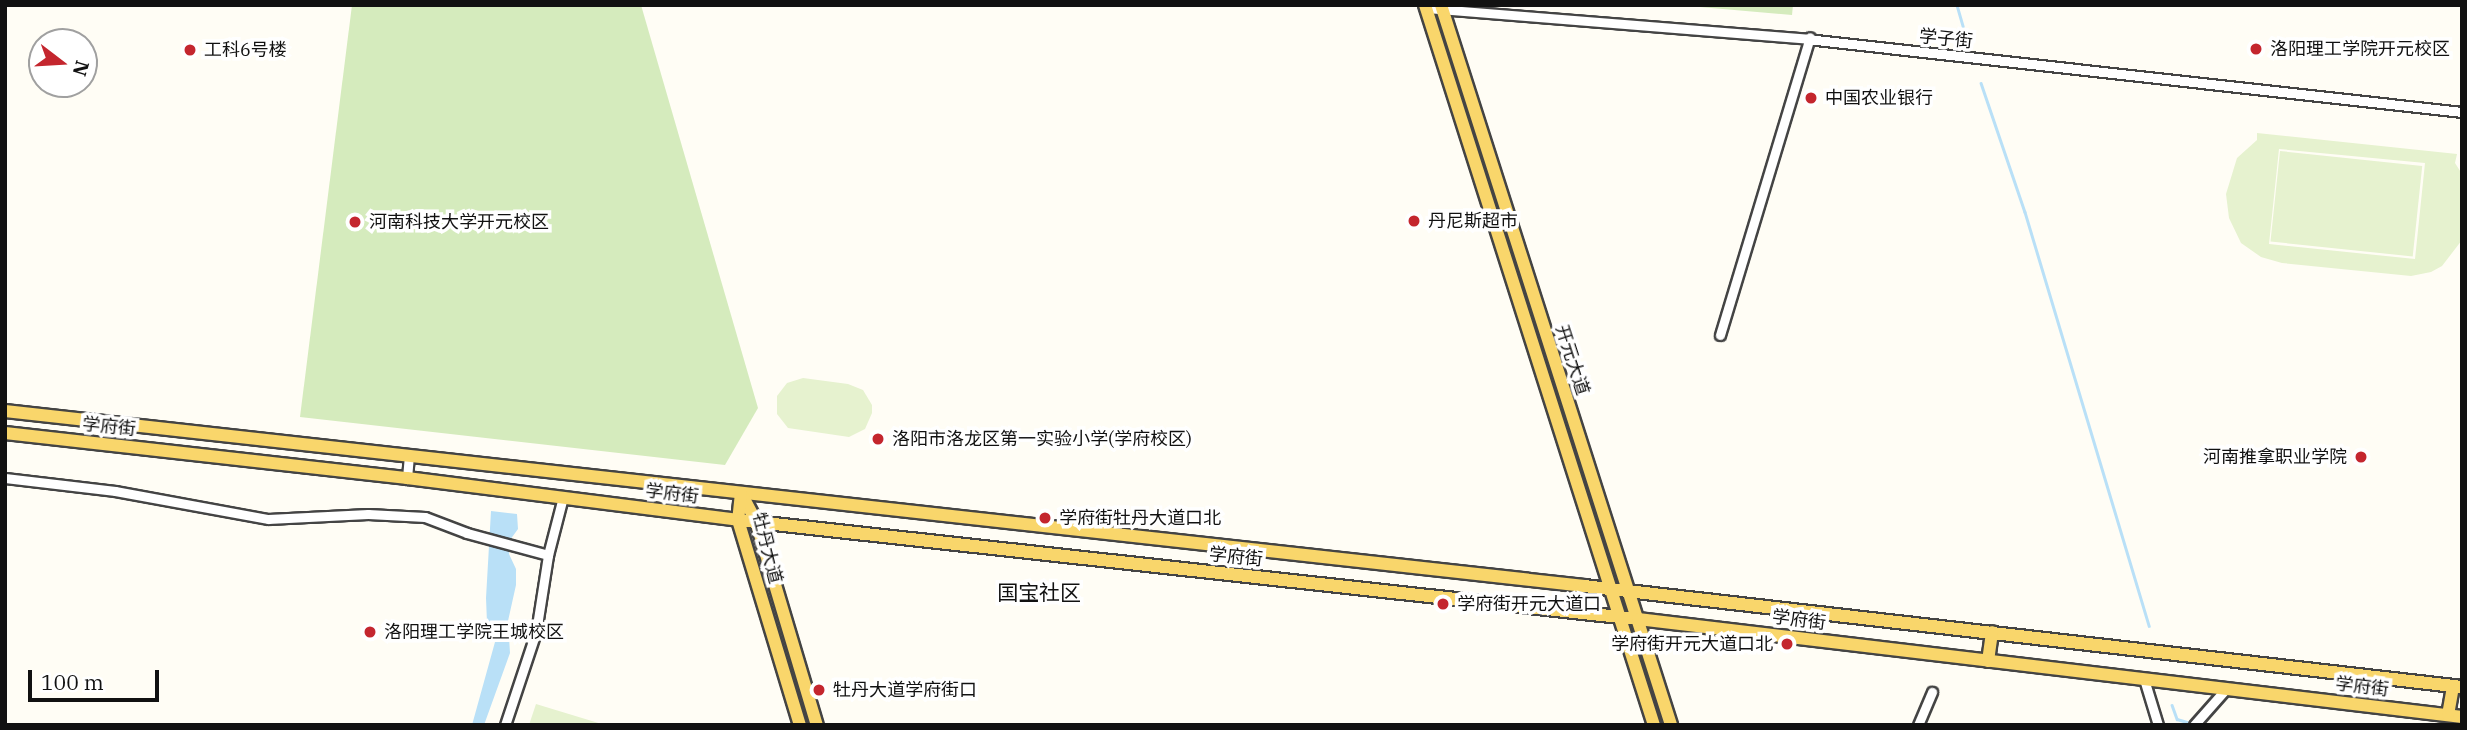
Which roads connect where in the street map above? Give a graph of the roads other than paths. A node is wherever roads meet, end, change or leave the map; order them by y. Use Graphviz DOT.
graph roads {
  1 [pos="1443,6"];
  2 [pos="1425,7"];
  3 [pos="1810,38"];
  4 [pos="2462,110"];
  5 [pos="1720,335"];
  6 [pos="5,411"];
  7 [pos="5,433"];
  8 [pos="409,455"];
  9 [pos="5,478"];
  10 [pos="407,478"];
  11 [pos="741,493"];
  12 [pos="563,497"];
  13 [pos="738,520"];
  14 [pos="756,521"];
  15 [pos="548,555"];
  16 [pos="1611,589"];
  17 [pos="1630,591"];
  18 [pos="1619,617"];
  19 [pos="1638,619"];
  20 [pos="1992,632"];
  21 [pos="1988,661"];
  22 [pos="2144,679"];
  23 [pos="2457,686"];
  24 [pos="2226,689"];
  25 [pos="1932,692"];
  26 [pos="2448,715"];
  27 [pos="2462,717"];
  28 [pos="505,725"];
  29 [pos="800,725"];
  30 [pos="817,725"];
  31 [pos="1654,725"];
  32 [pos="1671,725"];
  33 [pos="1918,725"];
  34 [pos="2158,725"];
  35 [pos="2194,725"];
  1 -- 2 [label="street, 学子街"];
  1 -- 3 [label="street, 学子街"];
  1 -- 17 [label="main road, 开元大道"];
  2 -- 16 [label="main road, 开元大道"];
  3 -- 4 [label="street, 学子街"];
  3 -- 5 [label="street"];
  6 -- 8 [label="main road, 学府街"];
  7 -- 10 [label="main road, 学府街"];
  8 -- 10 [label="street"];
  8 -- 11 [label="main road, 学府街"];
  9 -- 15 [label="street"];
  10 -- 12 [label="main road, 学府街"];
  11 -- 13 [label="main road, 牡丹大道"];
  11 -- 14 [label="main road, 牡丹大道"];
  11 -- 16 [label="main road, 学府街"];
  12 -- 13 [label="main road, 学府街"];
  12 -- 15 [label="street"];
  13 -- 14 [label="main road, 学府街"];
  13 -- 29 [label="main road, 牡丹大道"];
  14 -- 18 [label="main road, 学府街"];
  14 -- 30 [label="main road, 牡丹大道"];
  15 -- 28 [label="street"];
  16 -- 17 [label="main road, 学府街"];
  16 -- 18 [label="main road, 开元大道"];
  17 -- 19 [label="main road, 开元大道"];
  17 -- 20 [label="main road, 学府街"];
  18 -- 19 [label="main road, 学府街"];
  18 -- 31 [label="main road, 开元大道"];
  19 -- 21 [label="main road, 学府街"];
  19 -- 32 [label="main road, 开元大道"];
  20 -- 21 [label="main road"];
  20 -- 23 [label="main road, 学府街"];
  21 -- 22 [label="main road, 学府街"];
  22 -- 24 [label="main road, 学府街"];
  22 -- 34 [label="street"];
  23 -- 26 [label="main road"];
  24 -- 26 [label="main road, 学府街"];
  24 -- 35 [label="street"];
  25 -- 33 [label="street"];
  26 -- 27 [label="main road, 学府街"];
}
